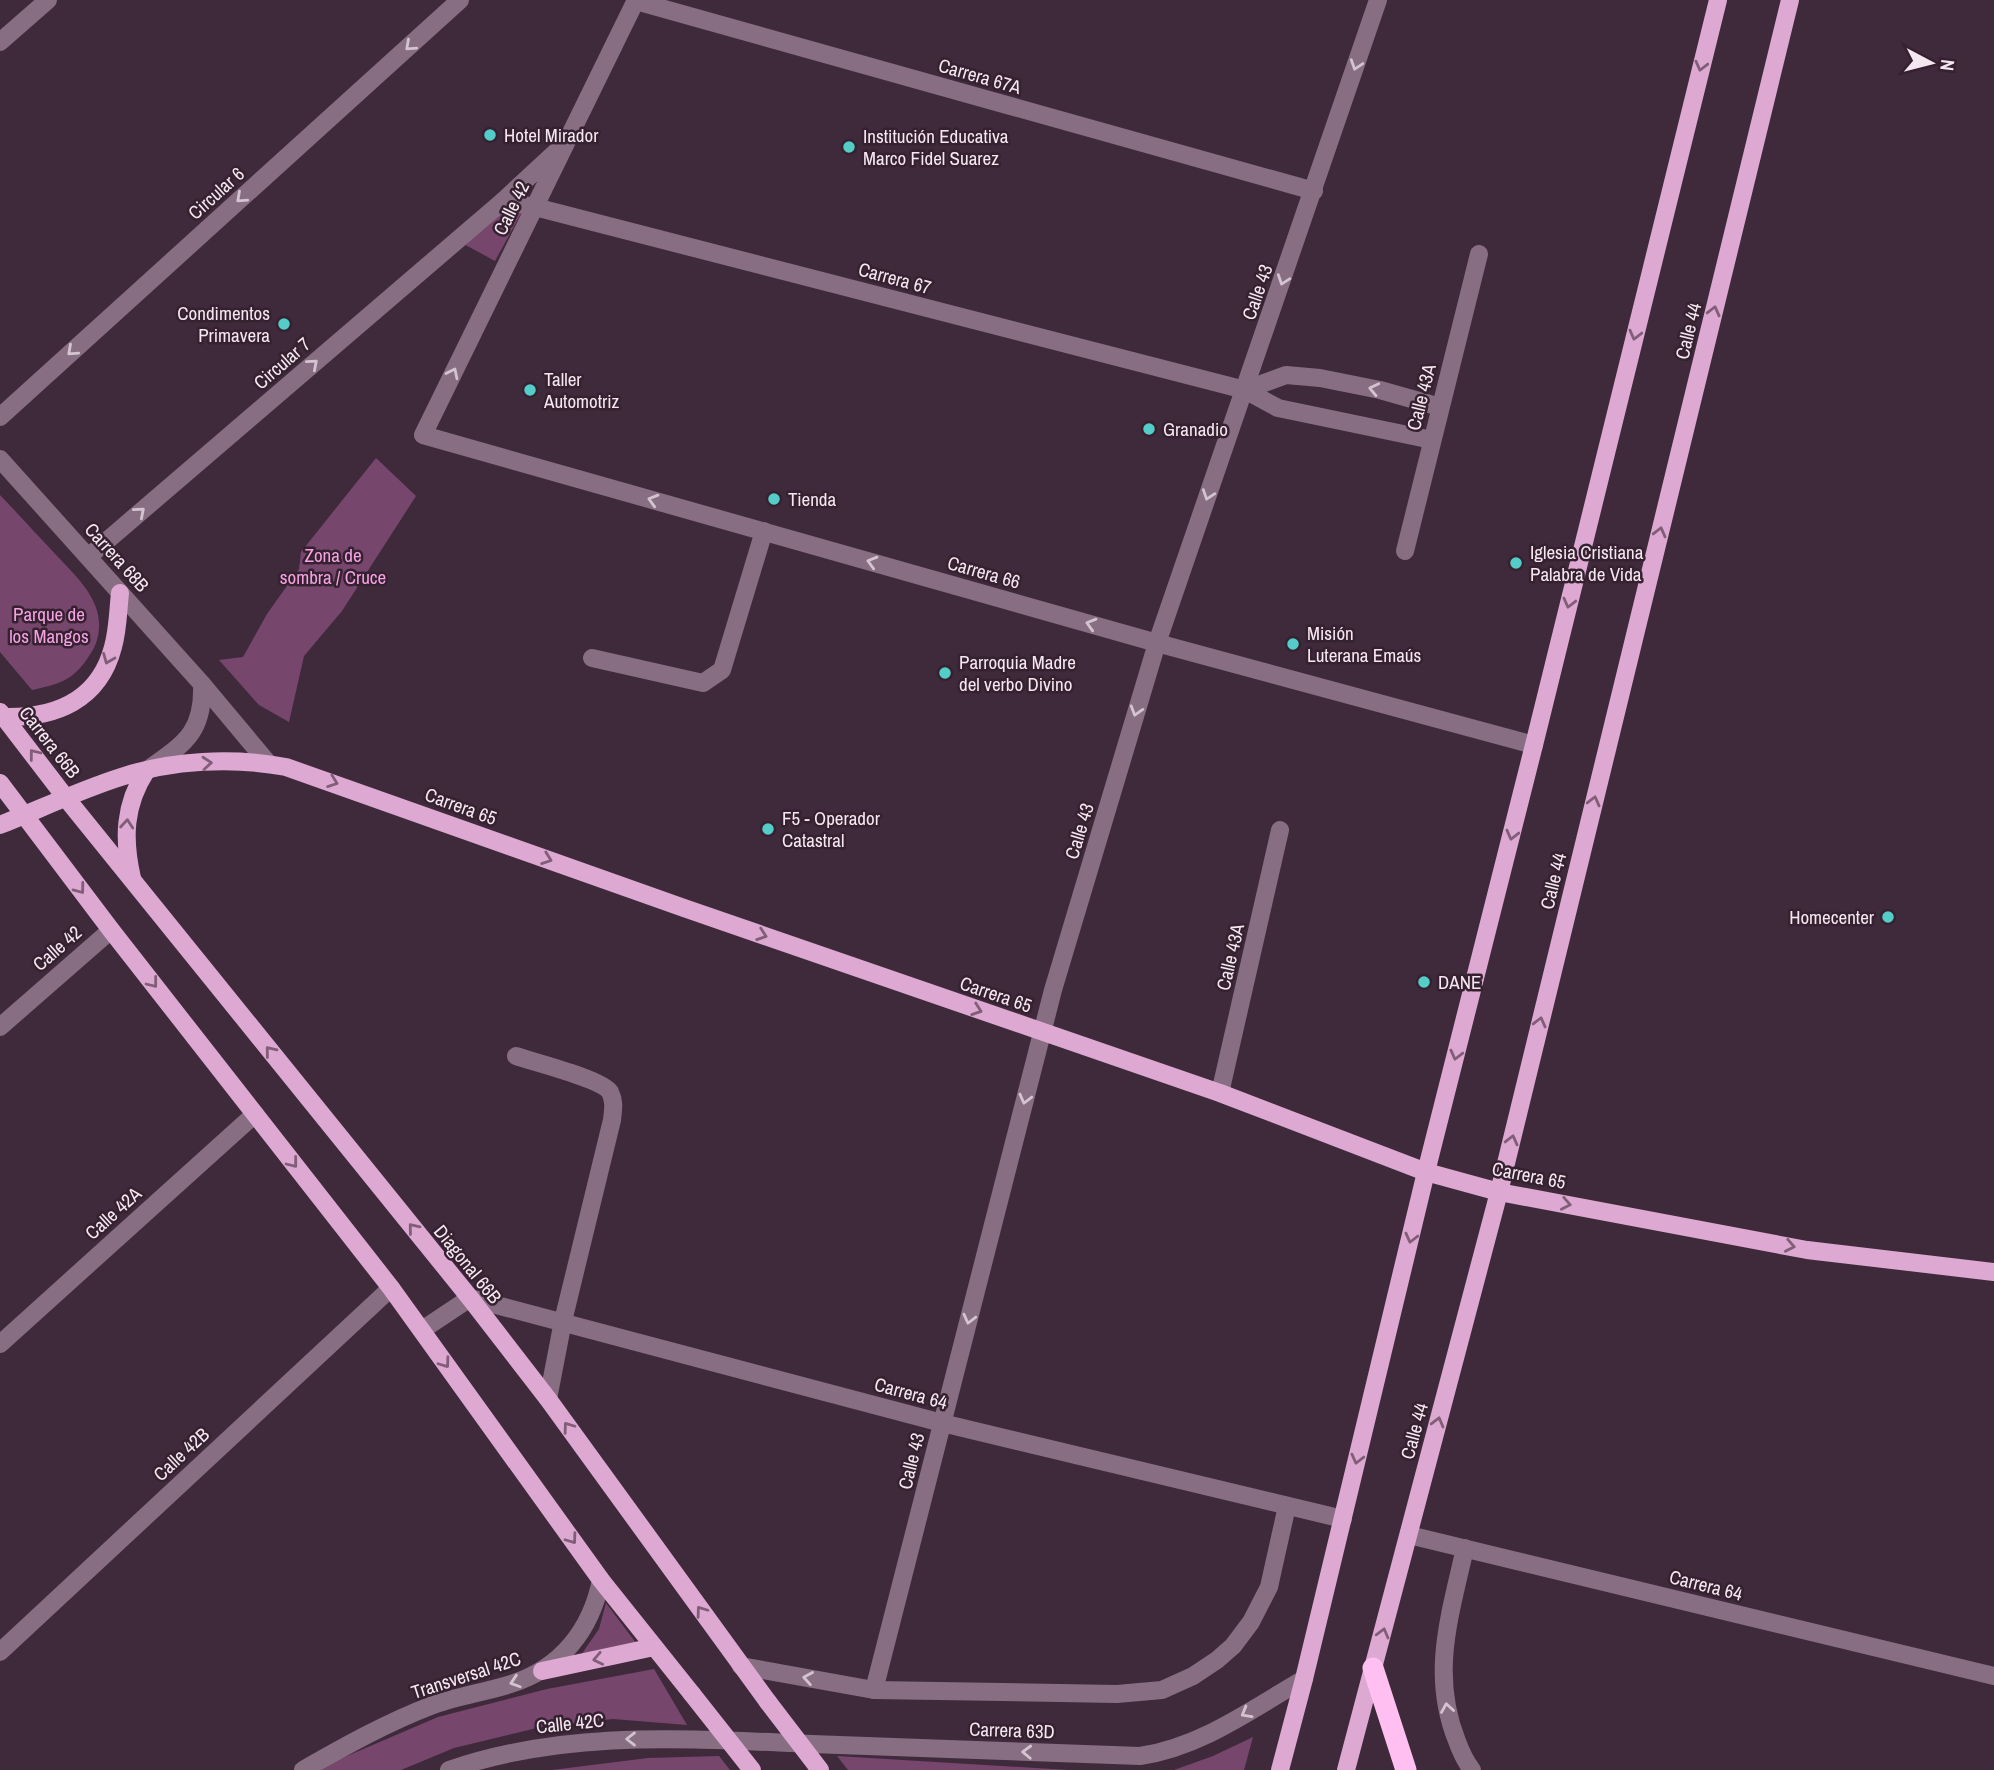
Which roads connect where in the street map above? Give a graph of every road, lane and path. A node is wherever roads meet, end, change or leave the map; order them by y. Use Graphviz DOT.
graph roads {
  1 [pos="48,0"];
  2 [pos="460,0"];
  3 [pos="636,0"];
  4 [pos="1378,0"];
  5 [pos="1790,0"];
  6 [pos="1715,1"];
  7 [pos="0,42"];
  8 [pos="566,142"];
  9 [pos="1314,191"];
  10 [pos="503,201"];
  11 [pos="536,207"];
  12 [pos="1479,254"];
  13 [pos="1245,390"];
  14 [pos="1440,407"];
  15 [pos="0,417"];
  16 [pos="423,435"];
  17 [pos="1432,440"];
  18 [pos="0,459"];
  19 [pos="764,531"];
  20 [pos="1405,551"];
  21 [pos="88,557"];
  22 [pos="120,593"];
  23 [pos="1157,643"];
  24 [pos="592,658"];
  25 [pos="202,684"];
  26 [pos="2,714"];
  27 [pos="1534,745"];
  28 [pos="268,763"];
  29 [pos="146,771"];
  30 [pos="0,783"];
  31 [pos="66,798"];
  32 [pos="23,816"];
  33 [pos="0,825"];
  34 [pos="1280,830"];
  35 [pos="133,881"];
  36 [pos="111,930"];
  37 [pos="0,1027"];
  38 [pos="1042,1033"];
  39 [pos="516,1056"];
  40 [pos="1220,1093"];
  41 [pos="255,1114"];
  42 [pos="1426,1172"];
  43 [pos="1499,1192"];
  44 [pos="1994,1272"];
  45 [pos="391,1288"];
  46 [pos="470,1298"];
  47 [pos="563,1321"];
  48 [pos="422,1330"];
  49 [pos="600,1331"];
  50 [pos="0,1345"];
  51 [pos="556,1355"];
  52 [pos="548,1399"];
  53 [pos="942,1423"];
  54 [pos="1287,1506"];
  55 [pos="1343,1519"];
  56 [pos="1409,1535"];
  57 [pos="1465,1548"];
  58 [pos="601,1580"];
  59 [pos="654,1647"];
  60 [pos="0,1652"];
  61 [pos="741,1667"];
  62 [pos="1373,1668"];
  63 [pos="542,1671"];
  64 [pos="1994,1676"];
  65 [pos="1304,1679"];
  66 [pos="874,1690"];
  67 [pos="699,1740"];
  68 [pos="303,1770"];
  69 [pos="449,1770"];
  70 [pos="752,1770"];
  71 [pos="820,1770"];
  72 [pos="1280,1770"];
  73 [pos="1346,1770"];
  74 [pos="1406,1770"];
  75 [pos="1472,1770"];
  1 -- 7 [label="street"];
  2 -- 15 [label="street, Circular 6, one-way"];
  3 -- 8 [label="street, Calle 42"];
  3 -- 9 [label="street, Carrera 67A"];
  4 -- 9 [label="street, Calle 43, one-way"];
  43 -- 5 [label="main road, Calle 44, one-way"];
  6 -- 27 [label="main road, one-way"];
  8 -- 10 [label="street, Circular 7"];
  8 -- 11 [label="street, Calle 42"];
  9 -- 13 [label="street, Calle 43, one-way"];
  10 -- 11 [label="street"];
  21 -- 10 [label="street, Circular 7, one-way"];
  11 -- 13 [label="street, Carrera 67"];
  16 -- 11 [label="street, Calle 42, one-way"];
  12 -- 14 [label="street, Calle 43A"];
  14 -- 13 [label="street, one-way"];
  13 -- 17 [label="street, Carrera 67"];
  13 -- 23 [label="street, Calle 43, one-way"];
  14 -- 17 [label="street, Calle 43A"];
  19 -- 16 [label="street, Carrera 66, one-way"];
  17 -- 20 [label="street, Calle 43A"];
  18 -- 21 [label="street, Carrera 68B"];
  23 -- 19 [label="street, Carrera 66, one-way"];
  19 -- 24 [label="street"];
  21 -- 22 [label="street, Carrera 68B"];
  22 -- 25 [label="street, Carrera 68B"];
  22 -- 26 [label="main road, one-way"];
  23 -- 27 [label="street, Carrera 66"];
  23 -- 38 [label="street, Calle 43, one-way"];
  25 -- 28 [label="street, Carrera 68B"];
  25 -- 29 [label="street"];
  31 -- 26 [label="main road, Carrera 66B, one-way"];
  27 -- 42 [label="main road, one-way"];
  29 -- 28 [label="main road, Carrera 65, one-way"];
  28 -- 38 [label="main road, Carrera 65, one-way"];
  29 -- 31 [label="main road, Carrera 65"];
  35 -- 29 [label="main road, one-way"];
  30 -- 32 [label="main road"];
  31 -- 32 [label="main road, Carrera 65"];
  31 -- 35 [label="main road, Diagonal 66B"];
  32 -- 33 [label="main road, Carrera 65"];
  32 -- 36 [label="main road, one-way"];
  34 -- 40 [label="street, Calle 43A"];
  46 -- 35 [label="main road, Diagonal 66B, one-way"];
  36 -- 37 [label="street, Calle 42"];
  36 -- 41 [label="main road, one-way"];
  38 -- 40 [label="main road, Carrera 65"];
  38 -- 53 [label="street, Calle 43, one-way"];
  39 -- 47 [label="street"];
  40 -- 42 [label="main road, Carrera 65"];
  41 -- 45 [label="main road, one-way"];
  41 -- 50 [label="street, Calle 42A"];
  42 -- 43 [label="main road, Carrera 65"];
  42 -- 55 [label="main road, one-way"];
  43 -- 44 [label="main road, Carrera 65, one-way"];
  56 -- 43 [label="main road, Calle 44, one-way"];
  45 -- 48 [label="main road"];
  45 -- 60 [label="street, Calle 42B"];
  46 -- 47 [label="street, Carrera 64"];
  46 -- 48 [label="street"];
  46 -- 52 [label="main road, Diagonal 66B"];
  47 -- 49 [label="street, Carrera 64"];
  47 -- 51 [label="street"];
  48 -- 58 [label="main road, one-way"];
  49 -- 51 [label="street"];
  49 -- 53 [label="street, Carrera 64"];
  51 -- 52 [label="street"];
  61 -- 52 [label="main road, Diagonal 66B, one-way"];
  53 -- 54 [label="street, Carrera 64"];
  53 -- 66 [label="street, Calle 43"];
  54 -- 55 [label="street, Carrera 64"];
  54 -- 66 [label="street, Carrera 63D"];
  55 -- 65 [label="main road"];
  56 -- 57 [label="street, Carrera 64"];
  62 -- 56 [label="main road, Calle 44, one-way"];
  57 -- 64 [label="street, Carrera 64"];
  75 -- 57 [label="street, one-way"];
  58 -- 59 [label="main road"];
  58 -- 63 [label="street, Transversal 42C"];
  59 -- 63 [label="main road, one-way"];
  59 -- 70 [label="main road, bridge"];
  66 -- 61 [label="street, Carrera 63D, one-way"];
  61 -- 71 [label="main road, Diagonal 66B, bridge"];
  62 -- 73 [label="main road, Calle 44"];
  62 -- 74 [label="highway"];
  63 -- 68 [label="street, Transversal 42C, one-way"];
  65 -- 67 [label="street, Carrera 63D, one-way"];
  65 -- 72 [label="main road"];
  67 -- 69 [label="street, Calle 42C, one-way"];
}
